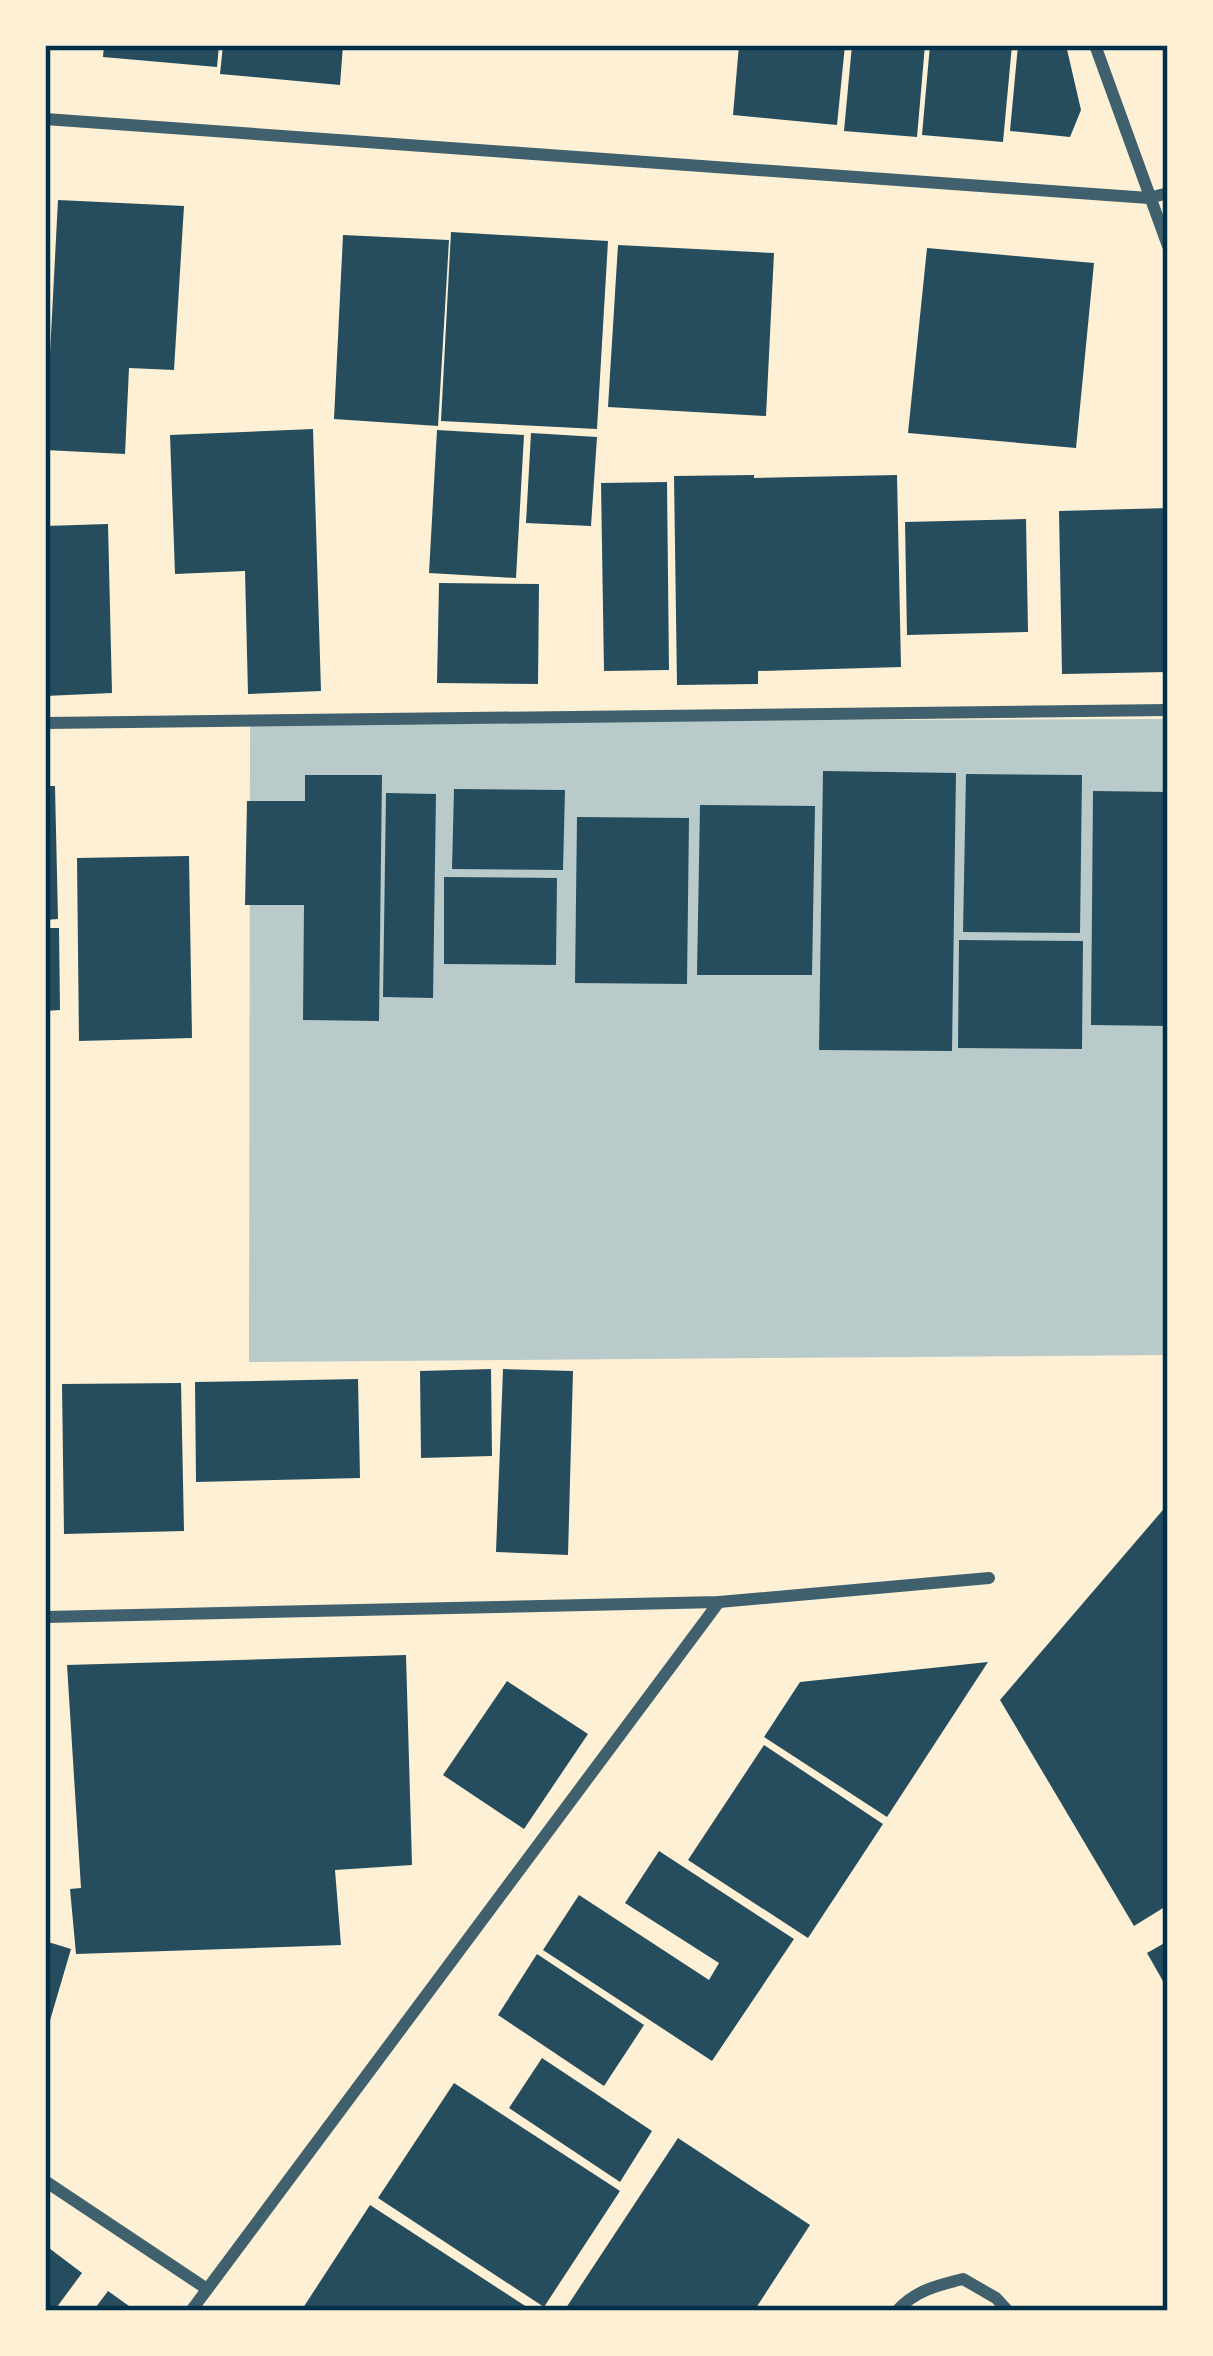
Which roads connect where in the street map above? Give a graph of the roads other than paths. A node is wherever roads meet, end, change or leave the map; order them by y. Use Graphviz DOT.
graph roads {
  1 [pos="1095,45"];
  2 [pos="45,119"];
  3 [pos="1168,193"];
  4 [pos="1149,198"];
  5 [pos="1168,246"];
  6 [pos="1168,710"];
  7 [pos="45,723"];
  8 [pos="989,1578"];
  9 [pos="719,1602"];
  10 [pos="45,1617"];
  11 [pos="45,2181"];
  12 [pos="207,2289"];
  13 [pos="191,2311"];
  14 [pos="897,2311"];
  15 [pos="1007,2311"];
  1 -- 4 [label="street"];
  2 -- 4 [label="street"];
  3 -- 4 [label="street"];
  4 -- 5 [label="street"];
  6 -- 7 [label="street"];
  8 -- 9 [label="street"];
  9 -- 10 [label="street"];
  9 -- 12 [label="street"];
  11 -- 12 [label="street"];
  12 -- 13 [label="street"];
  14 -- 15 [label="street"];
}
